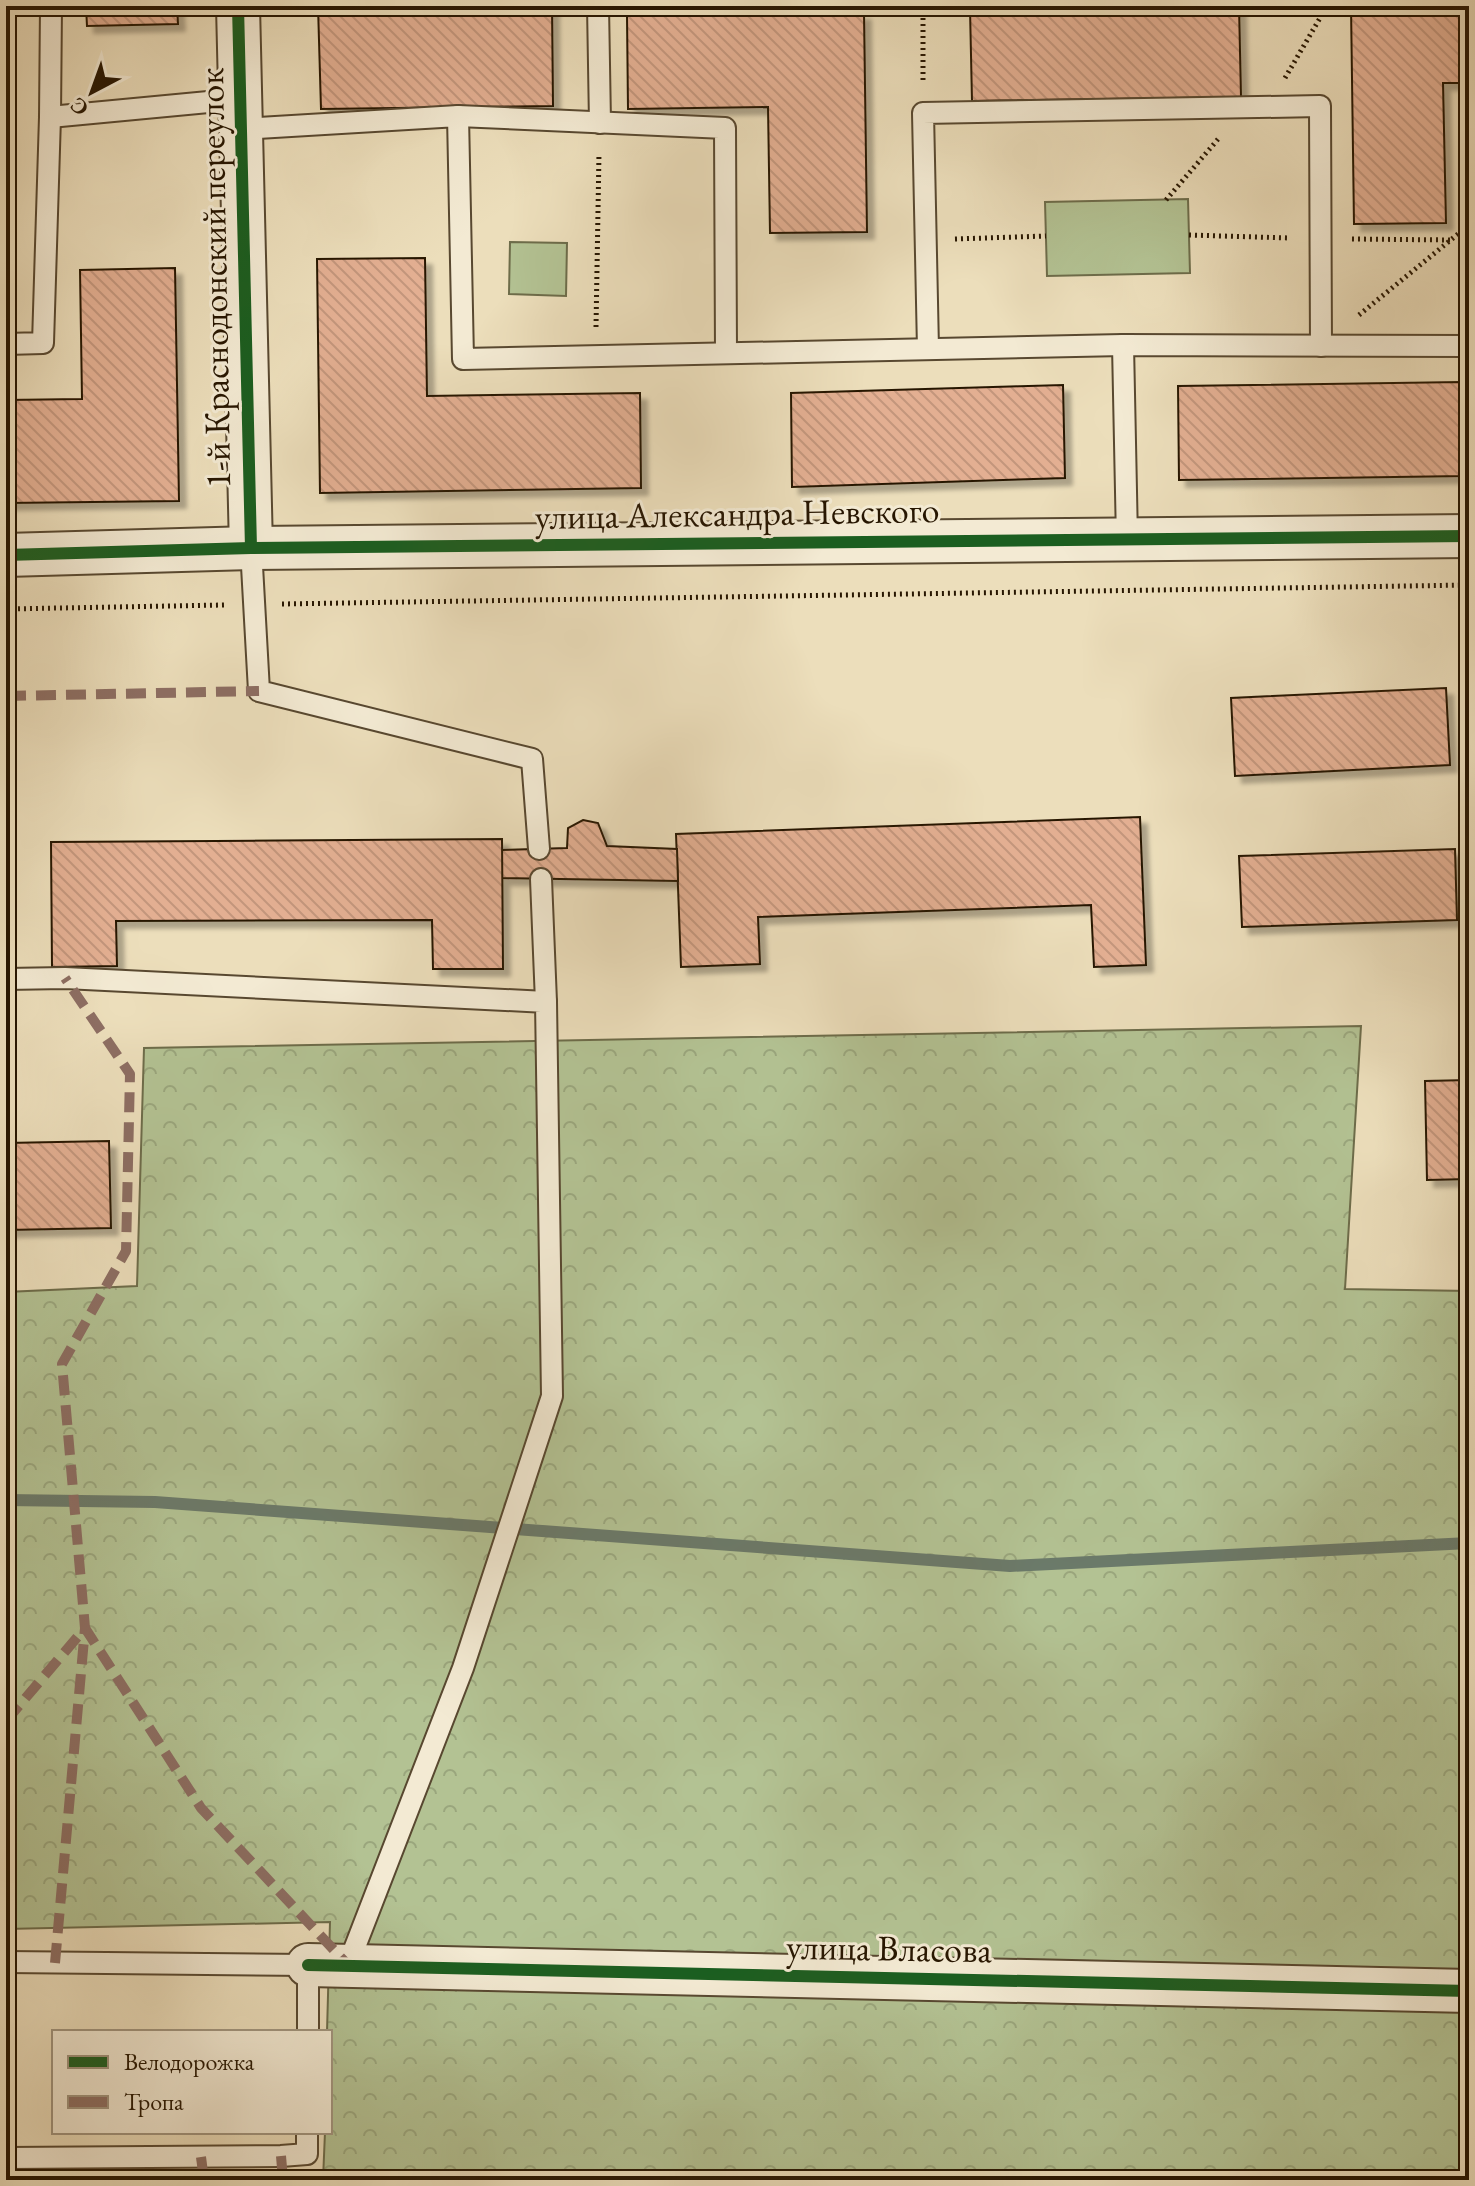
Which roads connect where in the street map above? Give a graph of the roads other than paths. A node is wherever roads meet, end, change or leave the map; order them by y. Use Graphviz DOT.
graph roads {
  1 [pos="51,6"];
  2 [pos="238,6"];
  3 [pos="598,6"];
  4 [pos="240,114"];
  5 [pos="458,116"];
  6 [pos="50,117"];
  7 [pos="600,123"];
  8 [pos="6,344"];
  9 [pos="1123,345"];
  10 [pos="1321,346"];
  11 [pos="1469,346"];
  12 [pos="928,349"];
  13 [pos="726,353"];
  14 [pos="1469,536"];
  15 [pos="1127,540"];
  16 [pos="251,548"];
  17 [pos="6,555"];
  18 [pos="539,849"];
  19 [pos="541,879"];
  20 [pos="6,979"];
  21 [pos="546,1002"];
  22 [pos="6,1962"];
  23 [pos="328,1965"];
  24 [pos="1469,1991"];
  25 [pos="309,2030"];
  26 [pos="307,2134"];
  27 [pos="6,2158"];
  1 -- 6 [label="lane"];
  2 -- 4 [label="street, 1-й Краснодонский переулок"];
  3 -- 7 [label="lane"];
  4 -- 5 [label="lane"];
  4 -- 6 [label="lane"];
  4 -- 16 [label="street, 1-й Краснодонский переулок"];
  5 -- 7 [label="lane"];
  5 -- 13 [label="lane"];
  6 -- 8 [label="lane"];
  7 -- 13 [label="lane"];
  9 -- 10 [label="lane"];
  9 -- 12 [label="lane"];
  9 -- 15 [label="lane"];
  10 -- 11 [label="lane"];
  10 -- 12 [label="lane"];
  12 -- 13 [label="lane"];
  14 -- 15 [label="street, улица Александра Невского"];
  15 -- 16 [label="street, улица Александра Невского"];
  16 -- 17 [label="street, улица Александра Невского"];
  16 -- 18 [label="lane"];
  19 -- 21 [label="lane"];
  20 -- 21 [label="lane"];
  21 -- 23 [label="lane"];
  22 -- 23 [label="lane"];
  23 -- 24 [label="street, улица Власова"];
  23 -- 25 [label="lane"];
  26 -- 27 [label="lane"];
}
